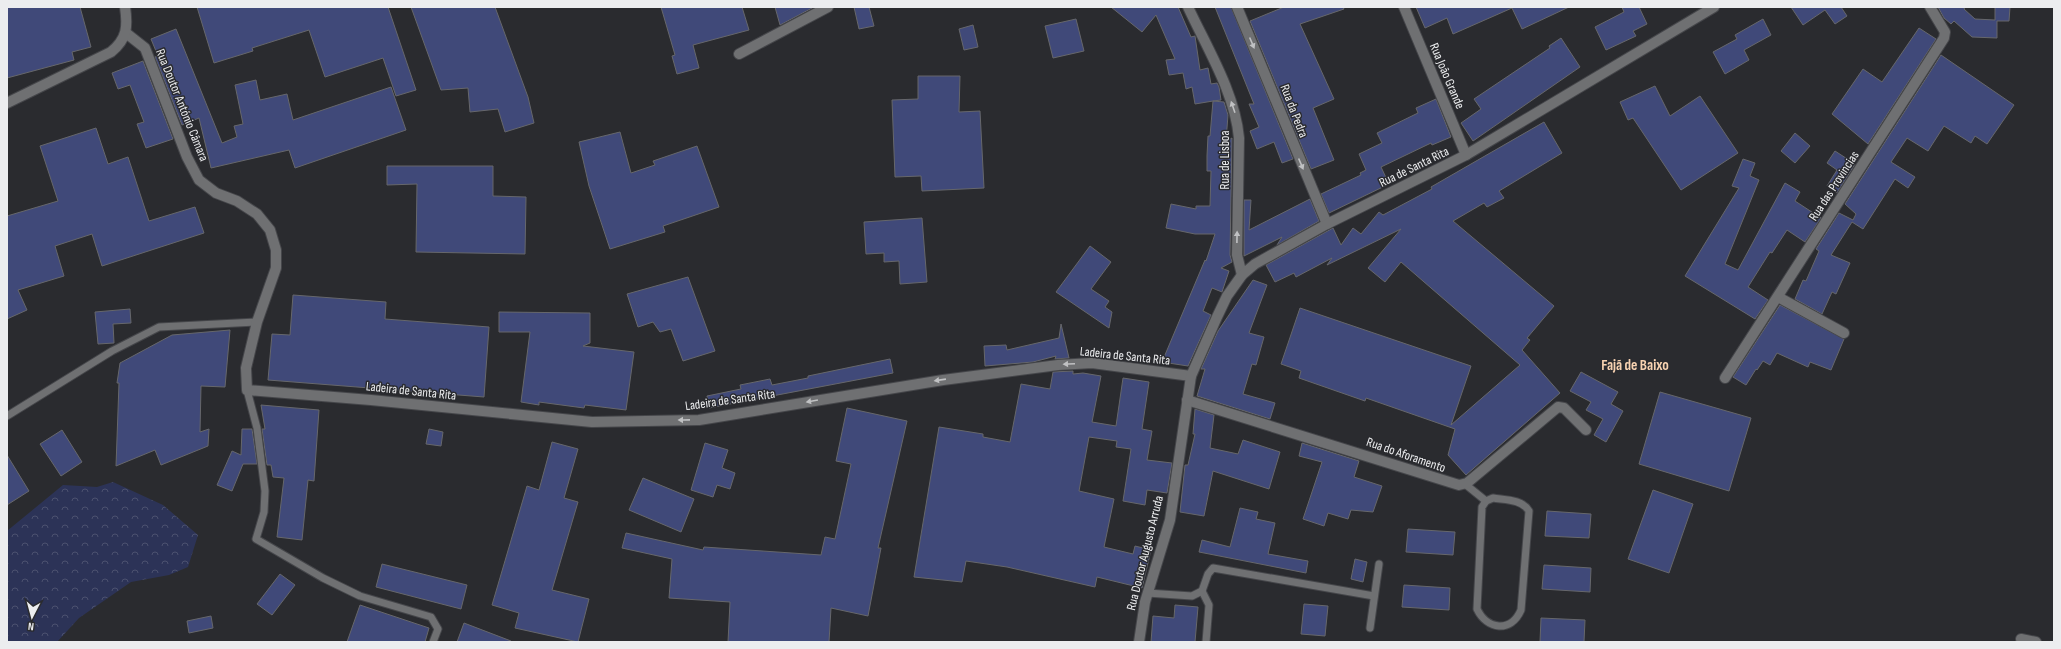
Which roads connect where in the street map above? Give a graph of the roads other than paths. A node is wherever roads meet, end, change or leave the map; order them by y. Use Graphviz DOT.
graph roads {
  1 [pos="125,7"];
  2 [pos="828,7"];
  3 [pos="1188,7"];
  4 [pos="1238,7"];
  5 [pos="1404,7"];
  6 [pos="1714,7"];
  7 [pos="1930,7"];
  8 [pos="126,33"];
  9 [pos="739,54"];
  10 [pos="7,103"];
  11 [pos="1466,155"];
  12 [pos="1327,224"];
  13 [pos="1242,275"];
  14 [pos="1778,297"];
  15 [pos="257,322"];
  16 [pos="1844,333"];
  17 [pos="1191,376"];
  18 [pos="1725,378"];
  19 [pos="247,390"];
  20 [pos="1187,400"];
  21 [pos="7,416"];
  22 [pos="1586,430"];
  23 [pos="1465,484"];
  24 [pos="1486,501"];
  25 [pos="1379,564"];
  26 [pos="1202,591"];
  27 [pos="1147,593"];
  28 [pos="1374,596"];
  29 [pos="1370,628"];
  30 [pos="2021,639"];
  31 [pos="433,642"];
  32 [pos="1139,642"];
  33 [pos="1206,642"];
  34 [pos="2036,642"];
  1 -- 8 [label="street"];
  2 -- 9 [label="street"];
  13 -- 3 [label="street, Rua de Lisboa, one-way"];
  4 -- 12 [label="street, Rua da Pedra, one-way"];
  5 -- 11 [label="street, Rua João Grande"];
  6 -- 11 [label="street, Rua de Santa Rita"];
  7 -- 14 [label="street, Rua das Provincias"];
  8 -- 10 [label="street"];
  8 -- 15 [label="street, Rua Doutor António Câmara"];
  11 -- 12 [label="street, Rua de Santa Rita"];
  12 -- 13 [label="street, Rua de Santa Rita"];
  13 -- 17 [label="street, Rua de Santa Rita"];
  14 -- 16 [label="street"];
  14 -- 18 [label="street, Rua das Provincias"];
  15 -- 19 [label="street, Rua Doutor António Câmara"];
  15 -- 21 [label="lane"];
  17 -- 19 [label="street, Ladeira de Santa Rita, one-way"];
  17 -- 20 [label="street, Rua de Santa Rita"];
  19 -- 31 [label="lane"];
  20 -- 23 [label="street, Rua do Aforamento"];
  20 -- 27 [label="street, Rua Doutor Augusto Arruda"];
  22 -- 23 [label="street"];
  23 -- 24 [label="lane"];
  24 -- 24 [label="lane"];
  25 -- 28 [label="lane"];
  26 -- 27 [label="lane"];
  26 -- 28 [label="lane"];
  26 -- 33 [label="lane"];
  27 -- 32 [label="street, Rua Doutor Augusto Arruda"];
  28 -- 29 [label="lane"];
  30 -- 34 [label="street"];
}
